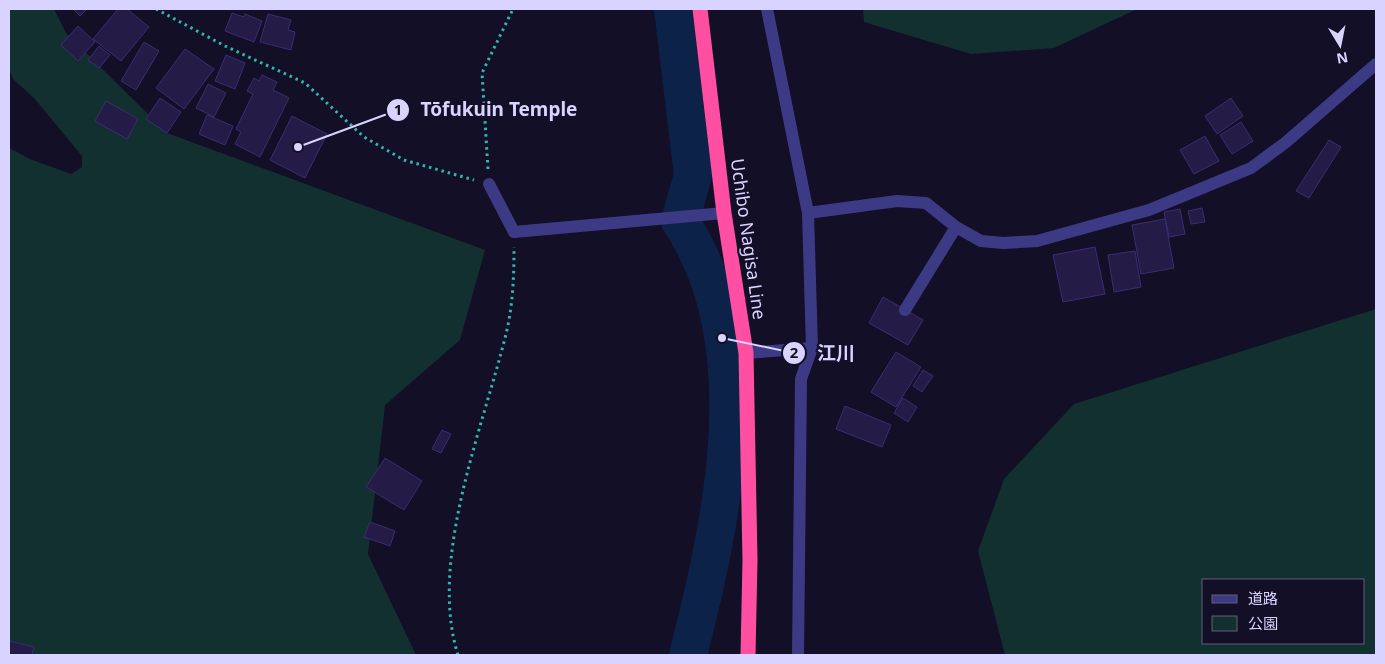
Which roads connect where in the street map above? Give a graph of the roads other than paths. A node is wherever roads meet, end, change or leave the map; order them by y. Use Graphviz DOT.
graph roads {
  1 [pos="700,9"];
  2 [pos="768,9"];
  3 [pos="1376,64"];
  4 [pos="489,184"];
  5 [pos="808,212"];
  6 [pos="724,213"];
  7 [pos="956,227"];
  8 [pos="905,310"];
  9 [pos="812,348"];
  10 [pos="746,353"];
  11 [pos="748,655"];
  12 [pos="798,655"];
  1 -- 6 [label="highway, Uchibo Nagisa Line"];
  2 -- 5 [label="street"];
  3 -- 7 [label="street"];
  4 -- 6 [label="street"];
  5 -- 7 [label="street"];
  5 -- 9 [label="street"];
  6 -- 10 [label="highway, Uchibo Nagisa Line"];
  7 -- 8 [label="street"];
  9 -- 10 [label="street"];
  9 -- 12 [label="street"];
  10 -- 11 [label="highway, Uchibo Nagisa Line"];
}
